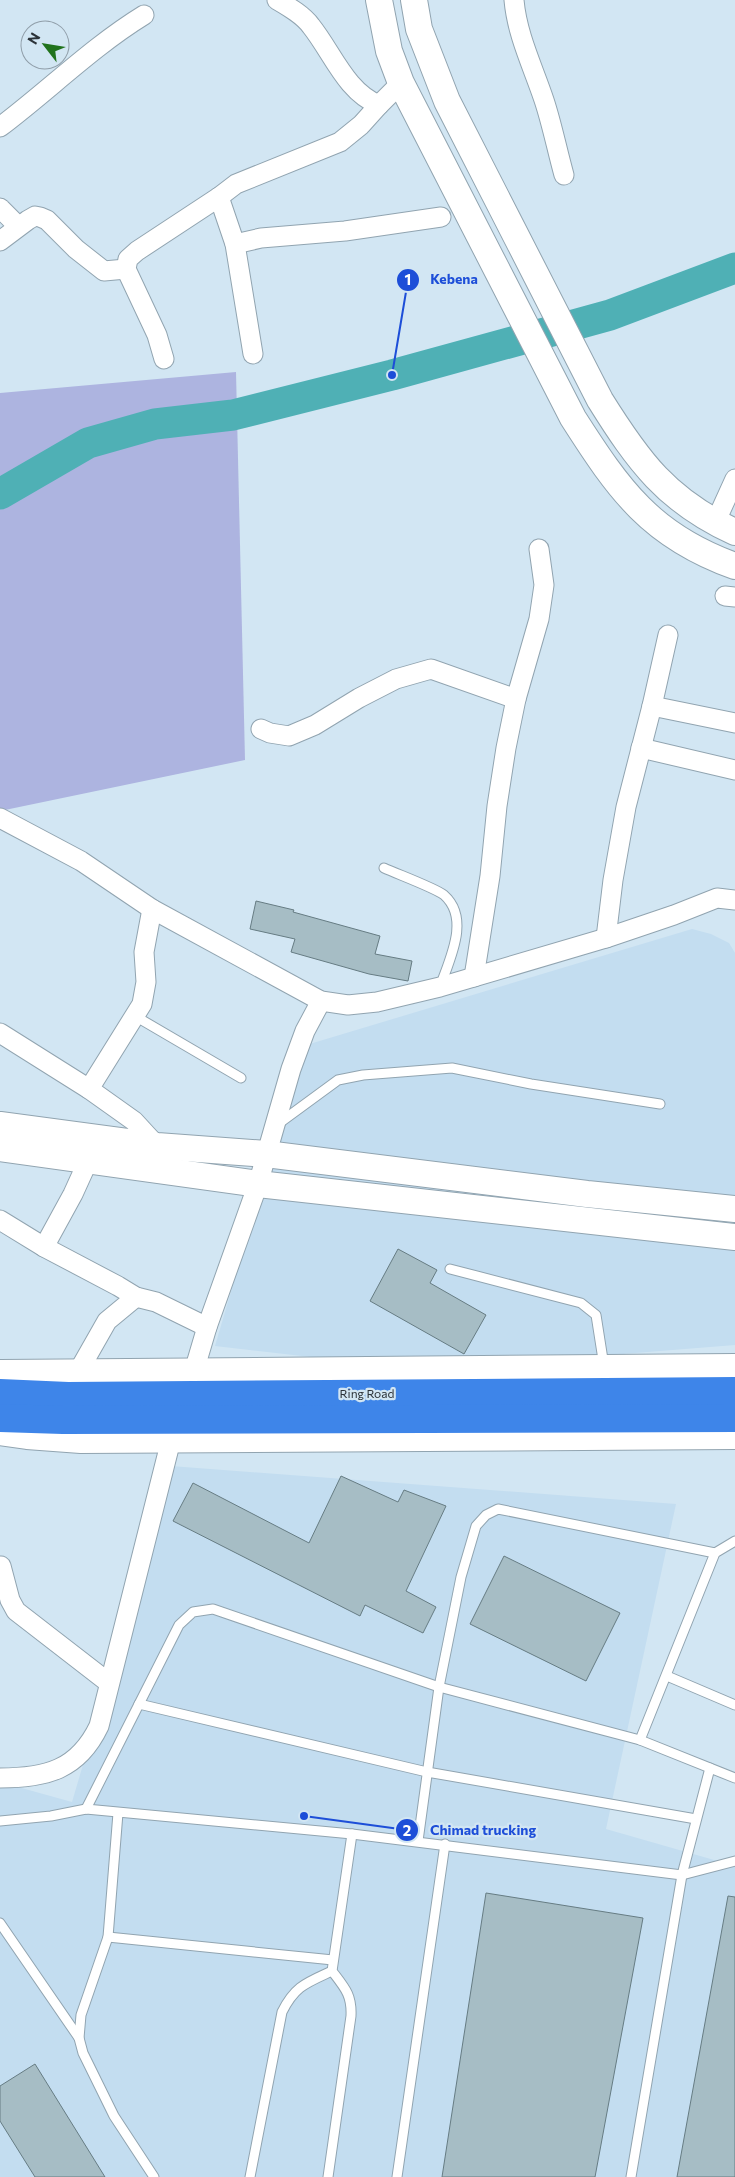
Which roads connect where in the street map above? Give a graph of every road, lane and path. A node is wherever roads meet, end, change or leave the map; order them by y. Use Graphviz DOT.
graph roads {
  1 [pos="277,0"];
  2 [pos="379,0"];
  3 [pos="414,0"];
  4 [pos="514,0"];
  5 [pos="144,15"];
  6 [pos="401,83"];
  7 [pos="379,105"];
  8 [pos="0,127"];
  9 [pos="564,175"];
  10 [pos="219,197"];
  11 [pos="0,208"];
  12 [pos="441,217"];
  13 [pos="18,226"];
  14 [pos="0,241"];
  15 [pos="235,244"];
  16 [pos="126,269"];
  17 [pos="253,354"];
  18 [pos="164,359"];
  19 [pos="735,479"];
  20 [pos="725,527"];
  21 [pos="539,549"];
  22 [pos="735,566"];
  23 [pos="668,634"];
  24 [pos="516,699"];
  25 [pos="652,706"];
  26 [pos="735,723"];
  27 [pos="261,729"];
  28 [pos="641,748"];
  29 [pos="735,770"];
  30 [pos="0,818"];
  31 [pos="384,868"];
  32 [pos="735,900"];
  33 [pos="152,909"];
  34 [pos="606,938"];
  35 [pos="474,977"];
  36 [pos="440,987"];
  37 [pos="321,1002"];
  38 [pos="135,1016"];
  39 [pos="0,1033"];
  40 [pos="241,1078"];
  41 [pos="90,1089"];
  42 [pos="660,1104"];
  43 [pos="0,1125"];
  44 [pos="274,1127"];
  45 [pos="157,1146"];
  46 [pos="0,1148"];
  47 [pos="266,1154"];
  48 [pos="88,1161"];
  49 [pos="258,1184"];
  50 [pos="735,1209"];
  51 [pos="0,1220"];
  52 [pos="735,1237"];
  53 [pos="44,1248"];
  54 [pos="450,1269"];
  55 [pos="136,1297"];
  56 [pos="207,1326"];
  57 [pos="604,1368"];
  58 [pos="735,1368"];
  59 [pos="194,1371"];
  60 [pos="78,1372"];
  61 [pos="0,1373"];
  62 [pos="735,1391"];
  63 [pos="0,1393"];
  64 [pos="0,1418"];
  65 [pos="735,1418"];
  66 [pos="0,1432"];
  67 [pos="735,1436"];
  68 [pos="171,1440"];
  69 [pos="735,1541"];
  70 [pos="716,1553"];
  71 [pos="1,1566"];
  72 [pos="667,1676"];
  73 [pos="110,1683"];
  74 [pos="439,1687"];
  75 [pos="139,1704"];
  76 [pos="735,1705"];
  77 [pos="640,1740"];
  78 [pos="710,1768"];
  79 [pos="428,1772"];
  80 [pos="0,1778"];
  81 [pos="735,1778"];
  82 [pos="86,1809"];
  83 [pos="118,1814"];
  84 [pos="696,1819"];
  85 [pos="0,1821"];
  86 [pos="352,1834"];
  87 [pos="418,1841"];
  88 [pos="445,1844"];
  89 [pos="735,1861"];
  90 [pos="682,1875"];
  91 [pos="0,1923"];
  92 [pos="108,1937"];
  93 [pos="333,1960"];
  94 [pos="332,1971"];
  95 [pos="79,2038"];
  96 [pos="154,2177"];
  97 [pos="250,2177"];
  98 [pos="328,2177"];
  99 [pos="397,2177"];
  100 [pos="631,2177"];
  1 -- 7 [label="street"];
  2 -- 6 [label="main road"];
  3 -- 20 [label="main road"];
  4 -- 9 [label="street"];
  5 -- 8 [label="street"];
  6 -- 7 [label="street"];
  6 -- 22 [label="main road"];
  7 -- 10 [label="street"];
  10 -- 15 [label="street"];
  10 -- 16 [label="street"];
  11 -- 13 [label="street"];
  12 -- 15 [label="street"];
  13 -- 14 [label="street"];
  13 -- 16 [label="street"];
  15 -- 17 [label="street"];
  16 -- 18 [label="street"];
  19 -- 20 [label="street"];
  21 -- 24 [label="street"];
  23 -- 25 [label="street"];
  24 -- 27 [label="street"];
  24 -- 35 [label="street"];
  25 -- 26 [label="street"];
  25 -- 28 [label="street"];
  28 -- 29 [label="street"];
  28 -- 34 [label="street"];
  30 -- 33 [label="street"];
  31 -- 36 [label="lane"];
  32 -- 34 [label="street"];
  33 -- 37 [label="street"];
  33 -- 38 [label="street"];
  34 -- 35 [label="street"];
  35 -- 36 [label="street"];
  36 -- 37 [label="street"];
  37 -- 44 [label="street"];
  38 -- 40 [label="lane"];
  38 -- 41 [label="street"];
  39 -- 41 [label="street"];
  41 -- 45 [label="street"];
  42 -- 44 [label="lane"];
  43 -- 45 [label="main road"];
  44 -- 47 [label="street"];
  45 -- 47 [label="main road"];
  46 -- 48 [label="main road"];
  47 -- 49 [label="street"];
  47 -- 50 [label="main road"];
  48 -- 49 [label="main road"];
  48 -- 53 [label="street"];
  49 -- 52 [label="main road"];
  49 -- 56 [label="street"];
  51 -- 53 [label="street"];
  53 -- 55 [label="street"];
  54 -- 57 [label="lane"];
  55 -- 56 [label="street"];
  55 -- 60 [label="street"];
  56 -- 59 [label="street"];
  57 -- 58 [label="main road"];
  57 -- 59 [label="main road"];
  59 -- 60 [label="main road"];
  60 -- 61 [label="main road"];
  62 -- 63 [label="highway, Ring Road"];
  64 -- 65 [label="highway, Ring Road"];
  66 -- 68 [label="main road"];
  67 -- 68 [label="main road"];
  68 -- 73 [label="street"];
  69 -- 70 [label="lane"];
  70 -- 72 [label="lane"];
  70 -- 74 [label="lane"];
  71 -- 73 [label="street"];
  72 -- 76 [label="lane"];
  72 -- 77 [label="lane"];
  73 -- 80 [label="street"];
  74 -- 75 [label="lane"];
  74 -- 77 [label="lane"];
  74 -- 79 [label="lane"];
  75 -- 79 [label="lane"];
  75 -- 82 [label="lane"];
  77 -- 78 [label="lane"];
  78 -- 81 [label="lane"];
  78 -- 84 [label="lane"];
  79 -- 84 [label="lane"];
  79 -- 87 [label="lane"];
  82 -- 83 [label="lane"];
  82 -- 85 [label="lane"];
  83 -- 86 [label="lane"];
  83 -- 92 [label="lane"];
  84 -- 90 [label="lane"];
  86 -- 87 [label="lane"];
  86 -- 93 [label="lane"];
  87 -- 88 [label="lane"];
  88 -- 90 [label="lane"];
  88 -- 99 [label="lane"];
  89 -- 90 [label="lane"];
  90 -- 100 [label="lane"];
  91 -- 95 [label="lane"];
  92 -- 93 [label="lane"];
  92 -- 95 [label="lane"];
  93 -- 94 [label="lane"];
  94 -- 97 [label="lane"];
  94 -- 98 [label="lane"];
  95 -- 96 [label="lane"];
}
